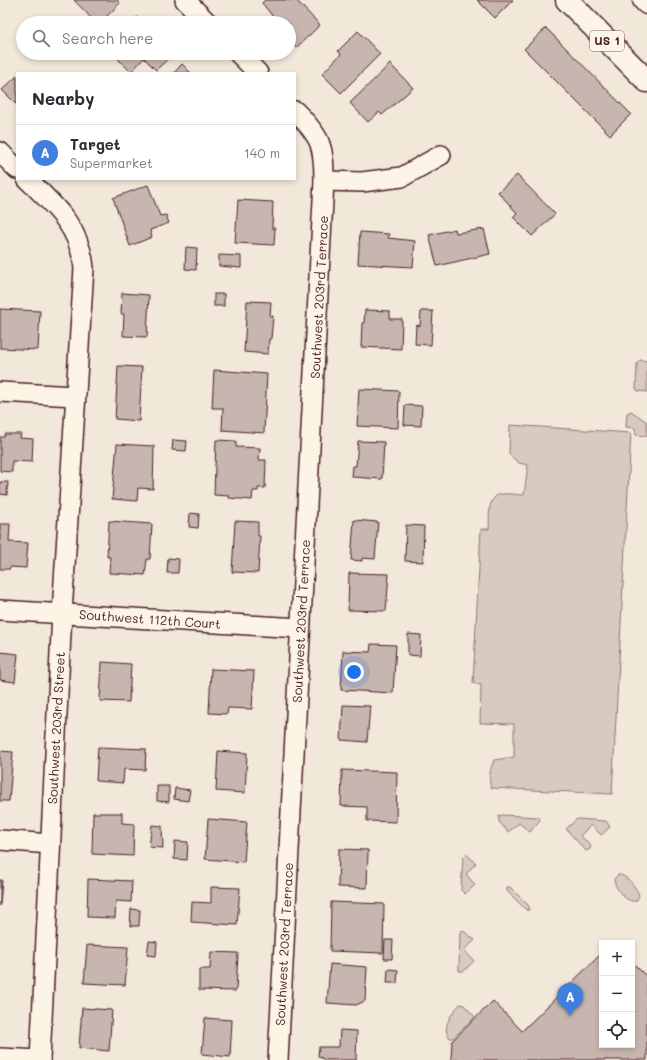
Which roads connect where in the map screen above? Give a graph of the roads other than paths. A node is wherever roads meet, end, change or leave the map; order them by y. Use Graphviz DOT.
graph roads {
  1 [pos="185,0"];
  2 [pos="567,0"];
  3 [pos="644,0"];
  4 [pos="647,4"];
  5 [pos="201,16"];
  6 [pos="245,60"];
  7 [pos="257,72"];
  8 [pos="647,81"];
  9 [pos="296,112"];
  10 [pos="0,152"];
  11 [pos="441,156"];
  12 [pos="16,168"];
  13 [pos="29,180"];
  14 [pos="324,181"];
  15 [pos="0,392"];
  16 [pos="75,396"];
  17 [pos="0,610"];
  18 [pos="62,614"];
  19 [pos="300,628"];
  20 [pos="0,840"];
  21 [pos="50,844"];
  22 [pos="0,1058"];
  23 [pos="40,1060"];
  24 [pos="278,1060"];
  1 -- 5 [label="street"];
  2 -- 8 [label="highway, US 1"];
  3 -- 4 [label="highway"];
  6 -- 7 [label="street"];
  9 -- 14 [label="street, Southwest 203rd Terrace"];
  10 -- 12 [label="street"];
  11 -- 14 [label="street"];
  13 -- 16 [label="street, Southwest 203rd Street"];
  14 -- 19 [label="street, Southwest 203rd Terrace"];
  15 -- 16 [label="street"];
  16 -- 18 [label="street, Southwest 203rd Street"];
  17 -- 18 [label="street, Southwest 112th Court"];
  18 -- 19 [label="street, Southwest 112th Court"];
  18 -- 21 [label="street, Southwest 203rd Street"];
  19 -- 24 [label="street, Southwest 203rd Terrace"];
  20 -- 21 [label="street"];
  21 -- 23 [label="street, Southwest 203rd Street"];
  22 -- 23 [label="street"];
}
